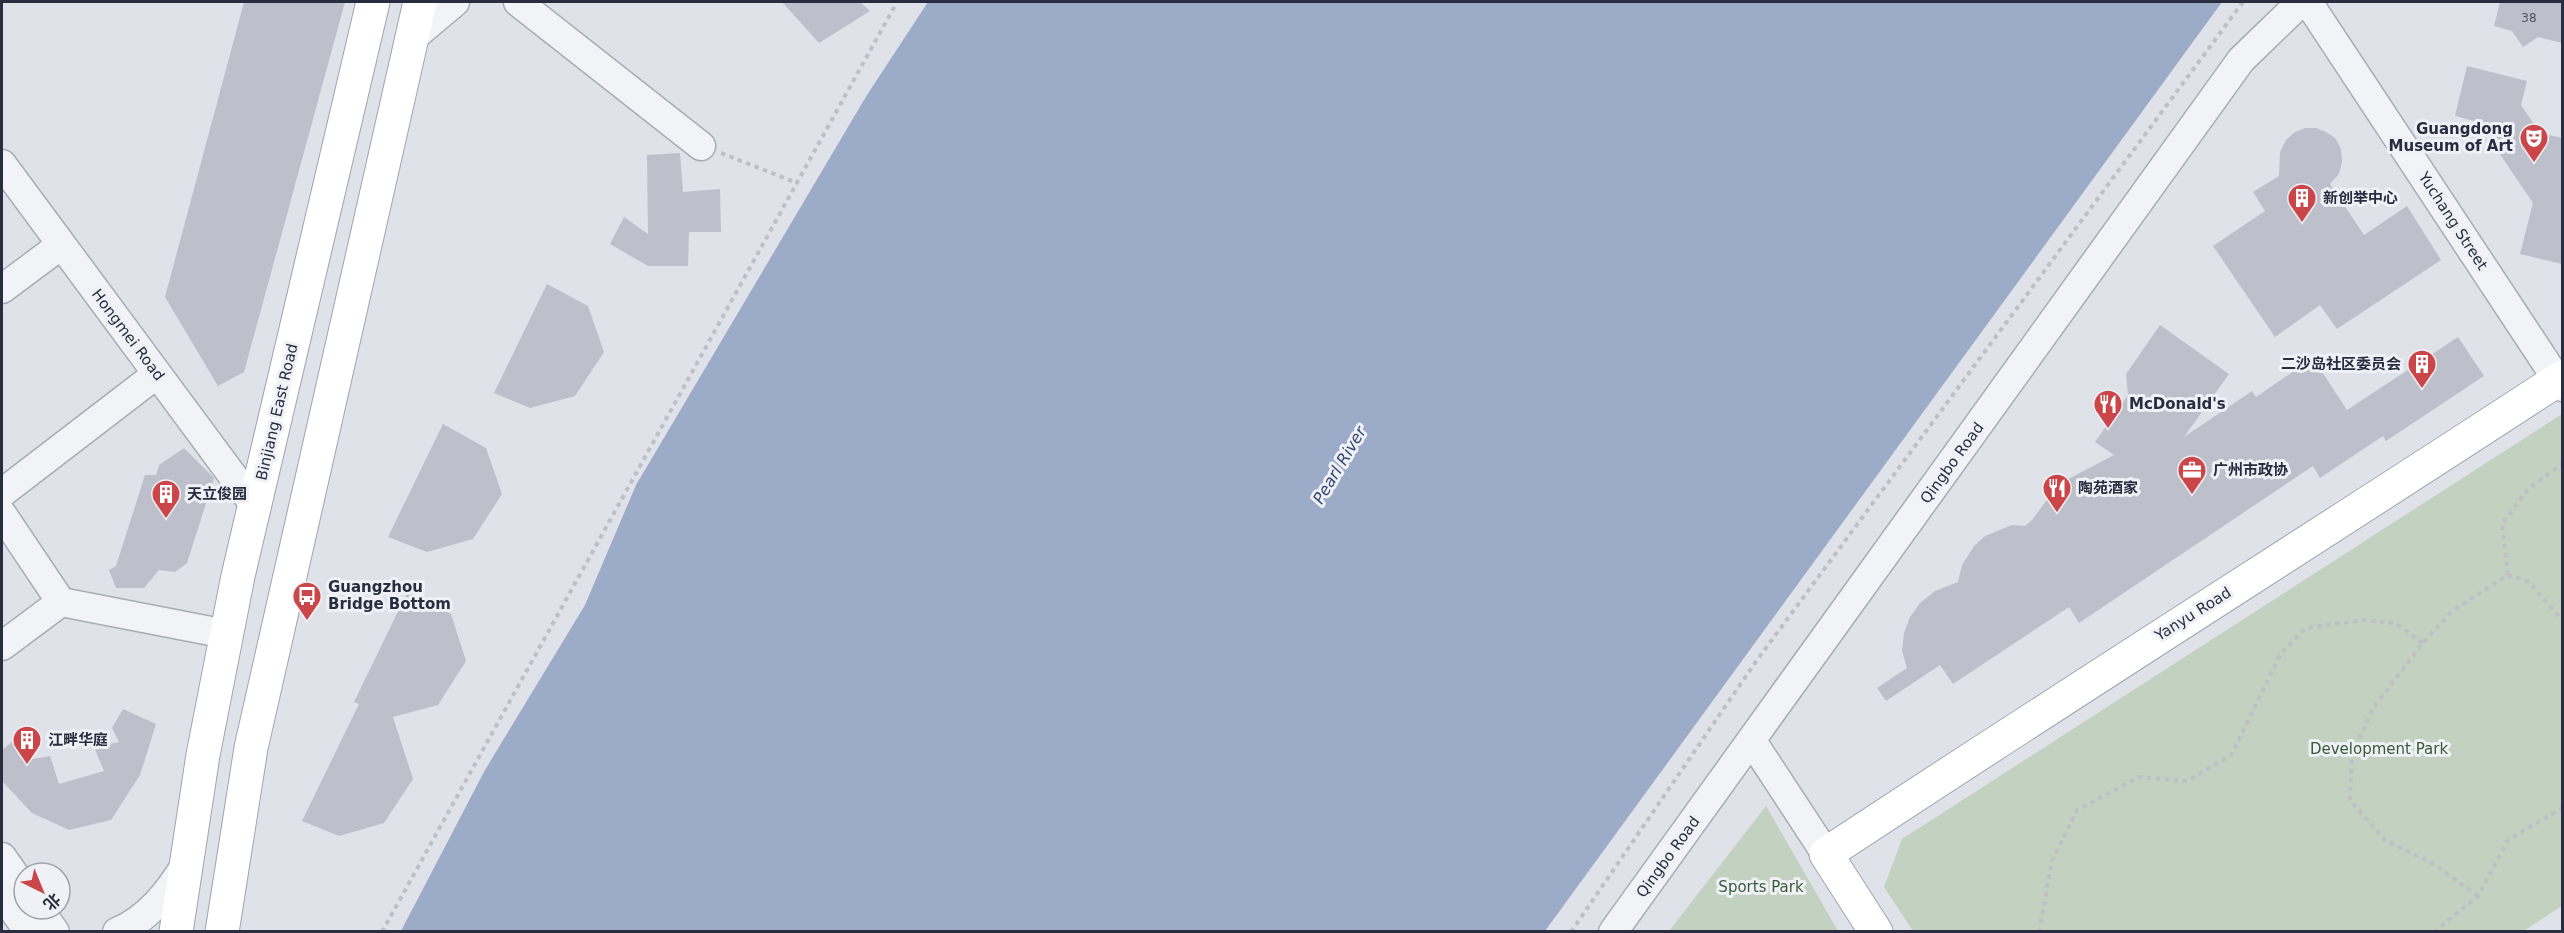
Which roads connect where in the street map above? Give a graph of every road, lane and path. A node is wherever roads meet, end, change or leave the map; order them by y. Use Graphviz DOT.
graph roads {
  1 [pos="373,2"];
  2 [pos="420,2"];
  3 [pos="455,2"];
  4 [pos="518,2"];
  5 [pos="897,2"];
  6 [pos="2243,2"];
  7 [pos="2301,2"];
  8 [pos="2308,2"];
  9 [pos="411,39"];
  10 [pos="701,146"];
  11 [pos="2,164"];
  12 [pos="797,183"];
  13 [pos="61,245"];
  14 [pos="2,289"];
  15 [pos="157,374"];
  16 [pos="2561,382"];
  17 [pos="2562,464"];
  18 [pos="2,493"];
  19 [pos="255,506"];
  20 [pos="2,514"];
  21 [pos="2508,575"];
  22 [pos="61,602"];
  23 [pos="2562,620"];
  24 [pos="226,634"];
  25 [pos="2423,643"];
  26 [pos="2,646"];
  27 [pos="1752,741"];
  28 [pos="2562,808"];
  29 [pos="1826,854"];
  30 [pos="2,857"];
  31 [pos="186,864"];
  32 [pos="12,871"];
  33 [pos="2,894"];
  34 [pos="2478,896"];
  35 [pos="48,926"];
  36 [pos="117,932"];
  37 [pos="176,932"];
  38 [pos="222,932"];
  39 [pos="382,932"];
  40 [pos="1571,932"];
  41 [pos="1613,932"];
  42 [pos="1876,932"];
  43 [pos="2039,932"];
  44 [pos="2434,932"];
  1 -- 19 [label="main road, Binjiang East Road"];
  2 -- 9 [label="main road"];
  3 -- 9 [label="street"];
  4 -- 10 [label="street"];
  5 -- 12 [label="path"];
  6 -- 40 [label="path"];
  7 -- 27 [label="street, Qingbo Road"];
  8 -- 16 [label="street, Yuchang Street"];
  9 -- 38 [label="main road"];
  10 -- 12 [label="path"];
  11 -- 13 [label="street, Hongmei Road"];
  12 -- 39 [label="path"];
  13 -- 14 [label="street"];
  13 -- 15 [label="street, Hongmei Road"];
  15 -- 18 [label="street"];
  15 -- 19 [label="street, Hongmei Road"];
  16 -- 29 [label="main road, Yanyu Road"];
  17 -- 21 [label="path"];
  19 -- 24 [label="main road, Binjiang East Road"];
  20 -- 22 [label="street"];
  21 -- 23 [label="path"];
  21 -- 25 [label="path"];
  22 -- 24 [label="street"];
  22 -- 26 [label="street"];
  24 -- 31 [label="main road, Binjiang East Road"];
  25 -- 34 [label="path"];
  25 -- 43 [label="path"];
  27 -- 29 [label="street"];
  27 -- 41 [label="street, Qingbo Road"];
  28 -- 34 [label="path"];
  29 -- 42 [label="main road"];
  30 -- 32 [label="street"];
  31 -- 36 [label="street"];
  31 -- 37 [label="main road, Binjiang East Road"];
  33 -- 35 [label="street"];
  34 -- 44 [label="path"];
}
